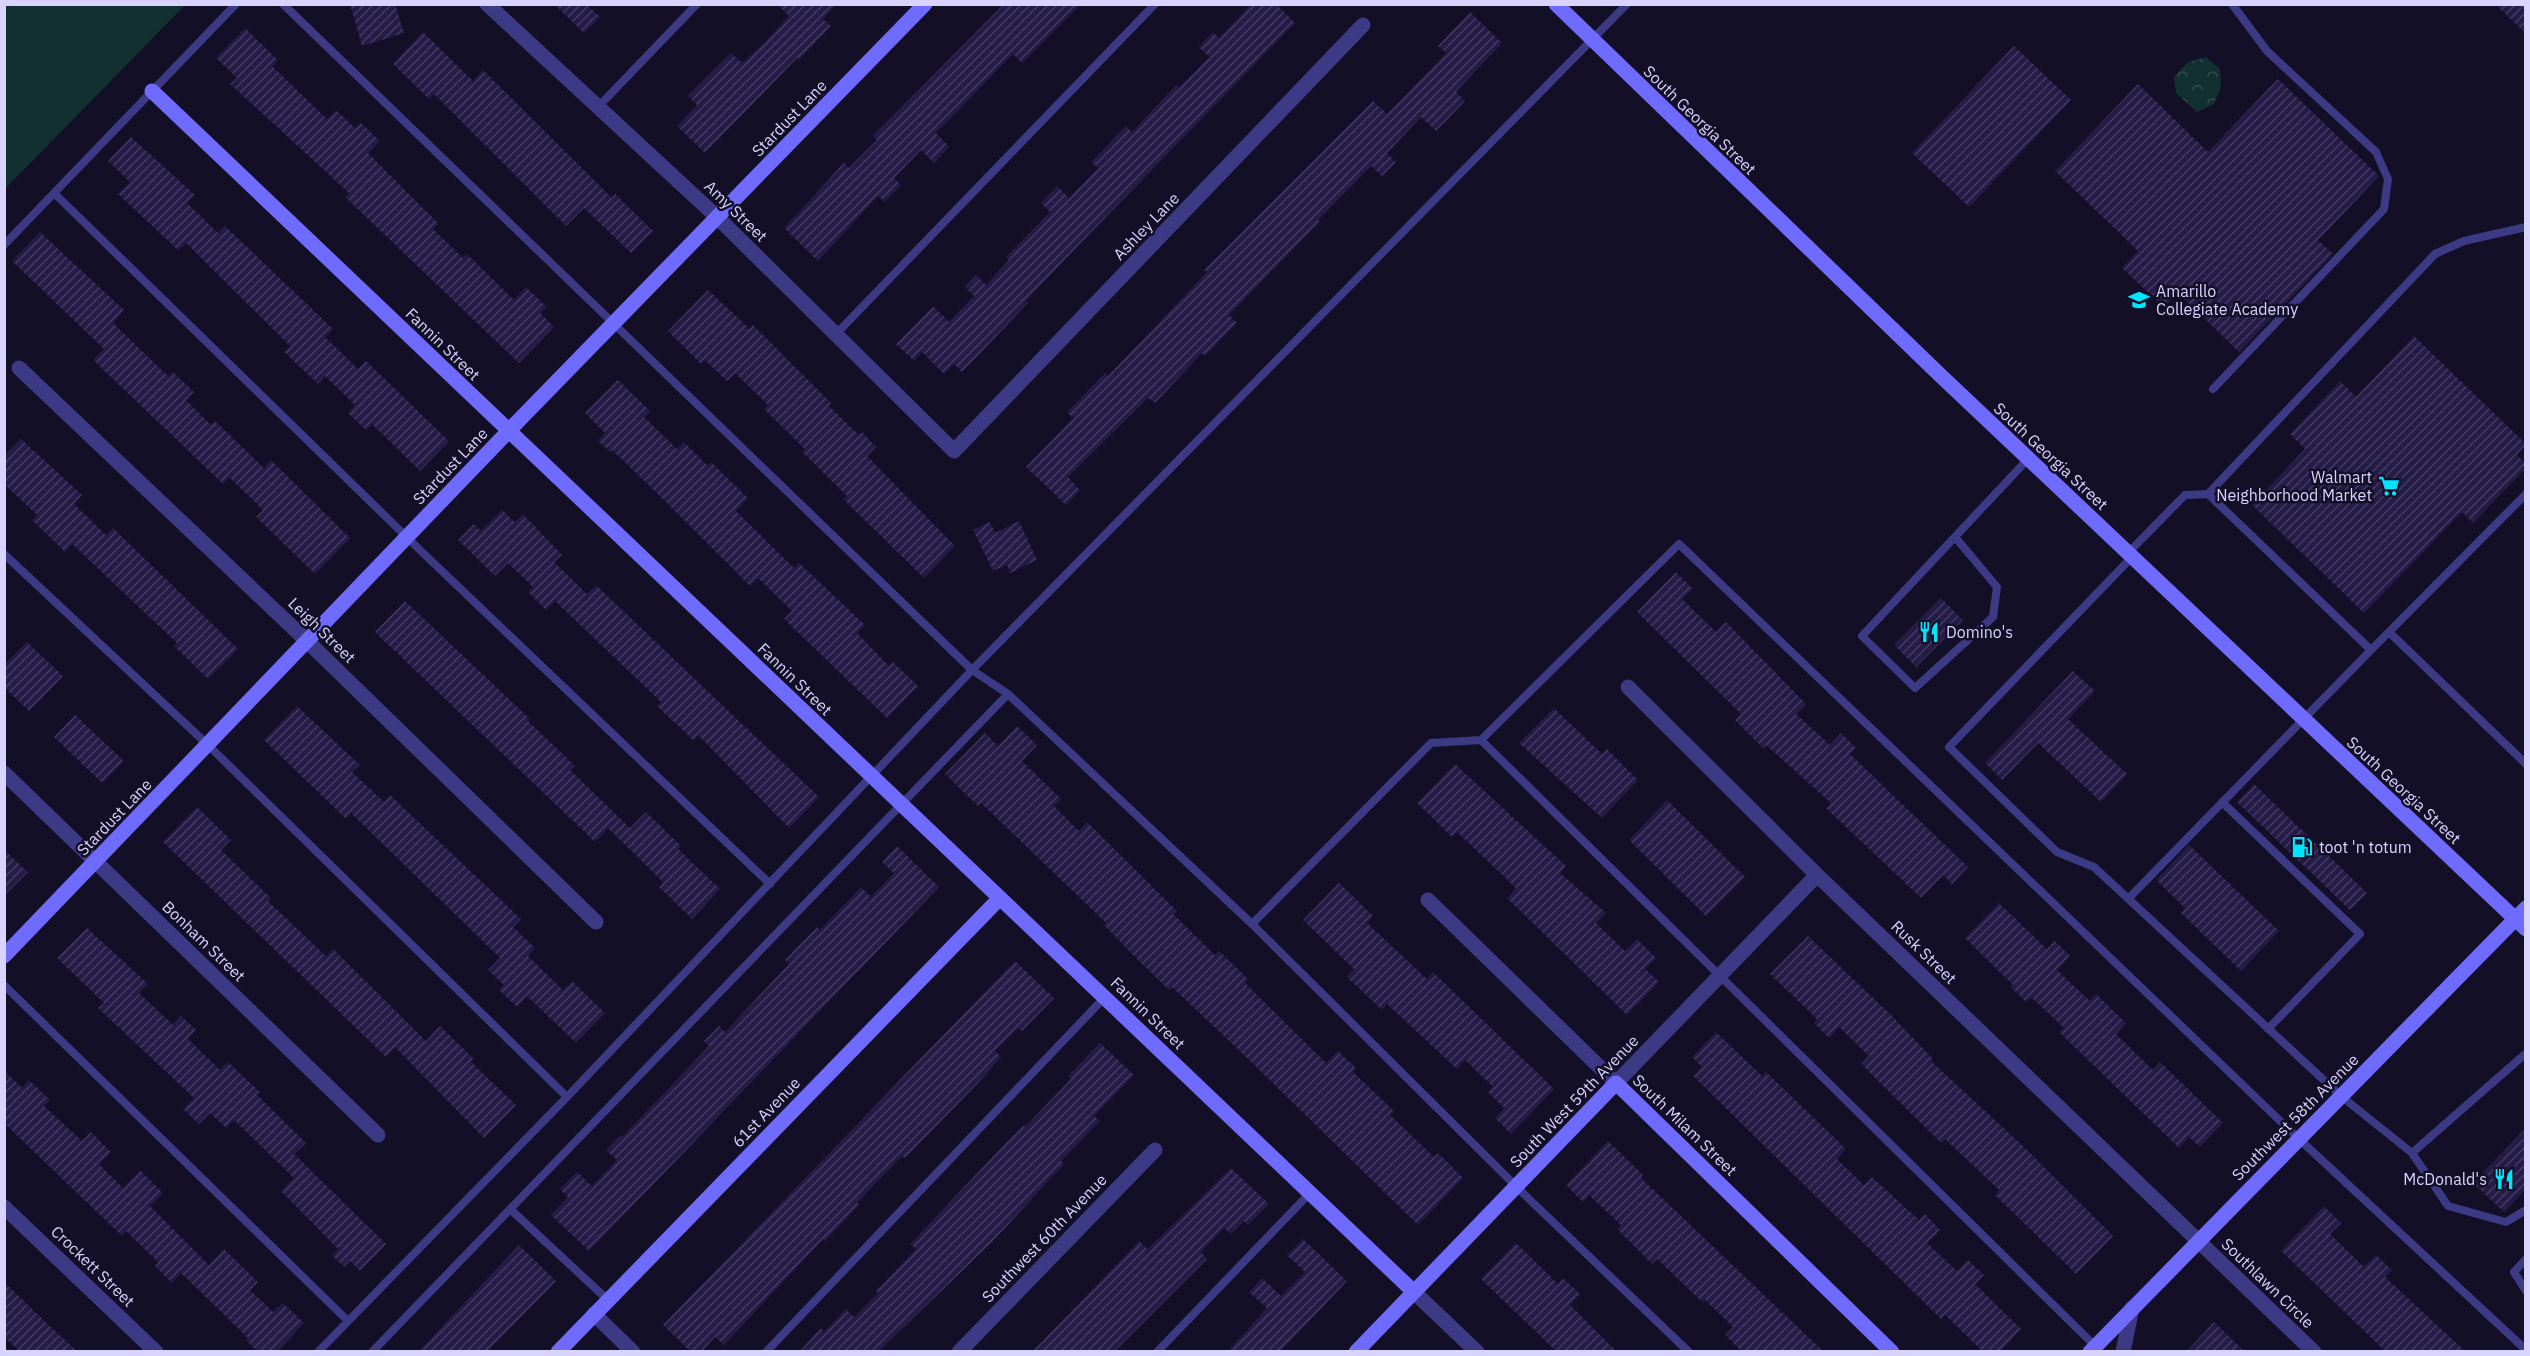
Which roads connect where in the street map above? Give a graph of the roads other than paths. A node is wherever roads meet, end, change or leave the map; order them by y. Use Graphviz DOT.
graph roads {
  1 [pos="236,4"];
  2 [pos="283,4"];
  3 [pos="487,4"];
  4 [pos="697,4"];
  5 [pos="926,4"];
  6 [pos="1155,4"];
  7 [pos="1556,4"];
  8 [pos="1627,4"];
  9 [pos="2232,4"];
  10 [pos="1364,25"];
  11 [pos="1593,40"];
  12 [pos="152,91"];
  13 [pos="598,107"];
  14 [pos="54,193"];
  15 [pos="717,217"];
  16 [pos="2526,227"];
  17 [pos="4,245"];
  18 [pos="613,325"];
  19 [pos="836,334"];
  20 [pos="19,368"];
  21 [pos="2213,389"];
  22 [pos="508,431"];
  23 [pos="954,451"];
  24 [pos="2028,459"];
  25 [pos="2208,494"];
  26 [pos="2526,494"];
  27 [pos="407,537"];
  28 [pos="1955,537"];
  29 [pos="4,554"];
  30 [pos="2130,555"];
  31 [pos="2389,632"];
  32 [pos="307,641"];
  33 [pos="2371,650"];
  34 [pos="972,670"];
  35 [pos="1628,687"];
  36 [pos="1008,694"];
  37 [pos="2303,719"];
  38 [pos="1481,740"];
  39 [pos="208,745"];
  40 [pos="2526,764"];
  41 [pos="4,773"];
  42 [pos="873,777"];
  43 [pos="2222,802"];
  44 [pos="901,804"];
  45 [pos="96,862"];
  46 [pos="1817,875"];
  47 [pos="770,884"];
  48 [pos="1000,898"];
  49 [pos="2128,899"];
  50 [pos="1428,900"];
  51 [pos="2522,919"];
  52 [pos="596,922"];
  53 [pos="1252,924"];
  54 [pos="4,956"];
  55 [pos="1719,977"];
  56 [pos="4,985"];
  57 [pos="1105,997"];
  58 [pos="2268,1029"];
  59 [pos="2526,1057"];
  60 [pos="1616,1083"];
  61 [pos="2341,1096"];
  62 [pos="567,1097"];
  63 [pos="378,1135"];
  64 [pos="2299,1139"];
  65 [pos="1155,1150"];
  66 [pos="2412,1153"];
  67 [pos="1517,1186"];
  68 [pos="1310,1193"];
  69 [pos="4,1207"];
  70 [pos="510,1209"];
  71 [pos="2526,1210"];
  72 [pos="2198,1240"];
  73 [pos="2526,1259"];
  74 [pos="2526,1291"];
  75 [pos="1414,1292"];
  76 [pos="608,1300"];
  77 [pos="2132,1308"];
  78 [pos="594,1314"];
  79 [pos="348,1321"];
  80 [pos="2092,1349"];
  81 [pos="2526,1350"];
  82 [pos="156,1352"];
  83 [pos="318,1352"];
  84 [pos="372,1352"];
  85 [pos="558,1352"];
  86 [pos="633,1352"];
  87 [pos="766,1352"];
  88 [pos="959,1352"];
  89 [pos="1157,1352"];
  90 [pos="1356,1352"];
  91 [pos="1477,1352"];
  92 [pos="1689,1352"];
  93 [pos="1892,1352"];
  94 [pos="2123,1352"];
  95 [pos="2314,1352"];
  1 -- 12 [label="lane"];
  2 -- 18 [label="lane"];
  3 -- 13 [label="street, Amy Street"];
  4 -- 13 [label="lane"];
  5 -- 15 [label="street, Stardust Lane"];
  6 -- 19 [label="lane"];
  7 -- 11 [label="street, South Georgia Street"];
  8 -- 11 [label="lane"];
  9 -- 21 [label="lane"];
  10 -- 23 [label="street, Ashley Lane"];
  11 -- 24 [label="street, South Georgia Street"];
  11 -- 34 [label="lane"];
  12 -- 14 [label="lane"];
  12 -- 22 [label="street, Fannin Street"];
  13 -- 15 [label="street, Amy Street"];
  14 -- 17 [label="lane"];
  14 -- 27 [label="lane"];
  15 -- 18 [label="street, Stardust Lane"];
  15 -- 19 [label="street, Amy Street"];
  16 -- 25 [label="lane"];
  18 -- 22 [label="street, Stardust Lane"];
  18 -- 34 [label="lane"];
  19 -- 23 [label="street, Amy Street"];
  20 -- 32 [label="street, Leigh Street"];
  22 -- 27 [label="street, Stardust Lane"];
  22 -- 42 [label="street, Fannin Street"];
  24 -- 28 [label="lane"];
  24 -- 30 [label="street, South Georgia Street"];
  25 -- 30 [label="lane"];
  25 -- 33 [label="lane"];
  26 -- 31 [label="lane"];
  27 -- 32 [label="street, Stardust Lane"];
  27 -- 47 [label="lane"];
  28 -- 28 [label="lane"];
  29 -- 39 [label="lane"];
  30 -- 37 [label="street, South Georgia Street"];
  30 -- 49 [label="lane"];
  31 -- 33 [label="lane"];
  31 -- 40 [label="lane"];
  32 -- 39 [label="street, Stardust Lane"];
  32 -- 52 [label="street, Leigh Street"];
  33 -- 37 [label="lane"];
  34 -- 36 [label="lane"];
  34 -- 42 [label="lane"];
  35 -- 46 [label="street, Rusk Street"];
  36 -- 44 [label="lane"];
  36 -- 53 [label="lane"];
  37 -- 43 [label="lane"];
  37 -- 51 [label="street, South Georgia Street"];
  38 -- 53 [label="lane"];
  38 -- 55 [label="lane"];
  38 -- 64 [label="lane"];
  39 -- 45 [label="street, Stardust Lane"];
  39 -- 62 [label="lane"];
  41 -- 45 [label="street, Bonham Street"];
  42 -- 44 [label="street, Fannin Street"];
  42 -- 47 [label="lane"];
  43 -- 49 [label="lane"];
  43 -- 58 [label="lane"];
  44 -- 48 [label="street, Fannin Street"];
  44 -- 70 [label="lane"];
  45 -- 54 [label="street, Stardust Lane"];
  45 -- 63 [label="street, Bonham Street"];
  46 -- 55 [label="street, South West 59th Avenue"];
  46 -- 72 [label="street, Rusk Street"];
  47 -- 62 [label="lane"];
  48 -- 57 [label="street, Fannin Street"];
  48 -- 76 [label="street, 61st Avenue"];
  49 -- 58 [label="lane"];
  50 -- 60 [label="street, South Milam Street"];
  51 -- 61 [label="street, Southwest 58th Avenue"];
  53 -- 67 [label="lane"];
  55 -- 60 [label="street, South West 59th Avenue"];
  55 -- 80 [label="lane"];
  56 -- 79 [label="lane"];
  57 -- 68 [label="street, Fannin Street"];
  57 -- 87 [label="lane"];
  58 -- 61 [label="lane"];
  59 -- 66 [label="lane"];
  60 -- 67 [label="street, South West 59th Avenue"];
  60 -- 93 [label="street, South Milam Street"];
  61 -- 64 [label="street, Southwest 58th Avenue"];
  61 -- 66 [label="lane"];
  62 -- 79 [label="lane"];
  64 -- 72 [label="street, Southwest 58th Avenue"];
  64 -- 81 [label="lane"];
  65 -- 88 [label="street, Southwest 60th Avenue"];
  66 -- 71 [label="lane"];
  67 -- 75 [label="street, South West 59th Avenue"];
  67 -- 92 [label="lane"];
  68 -- 75 [label="street, Fannin Street"];
  68 -- 89 [label="lane"];
  69 -- 82 [label="street, Crockett Street"];
  70 -- 76 [label="lane"];
  70 -- 84 [label="lane"];
  72 -- 77 [label="street, Southwest 58th Avenue"];
  72 -- 95 [label="street, Southlawn Circle"];
  73 -- 74 [label="lane"];
  75 -- 90 [label="street, South West 59th Avenue"];
  75 -- 91 [label="street"];
  76 -- 78 [label="street, 61st Avenue"];
  77 -- 80 [label="street, Southwest 58th Avenue"];
  77 -- 94 [label="street"];
  78 -- 85 [label="street, 61st Avenue"];
  78 -- 86 [label="street"];
  79 -- 83 [label="lane"];
}
